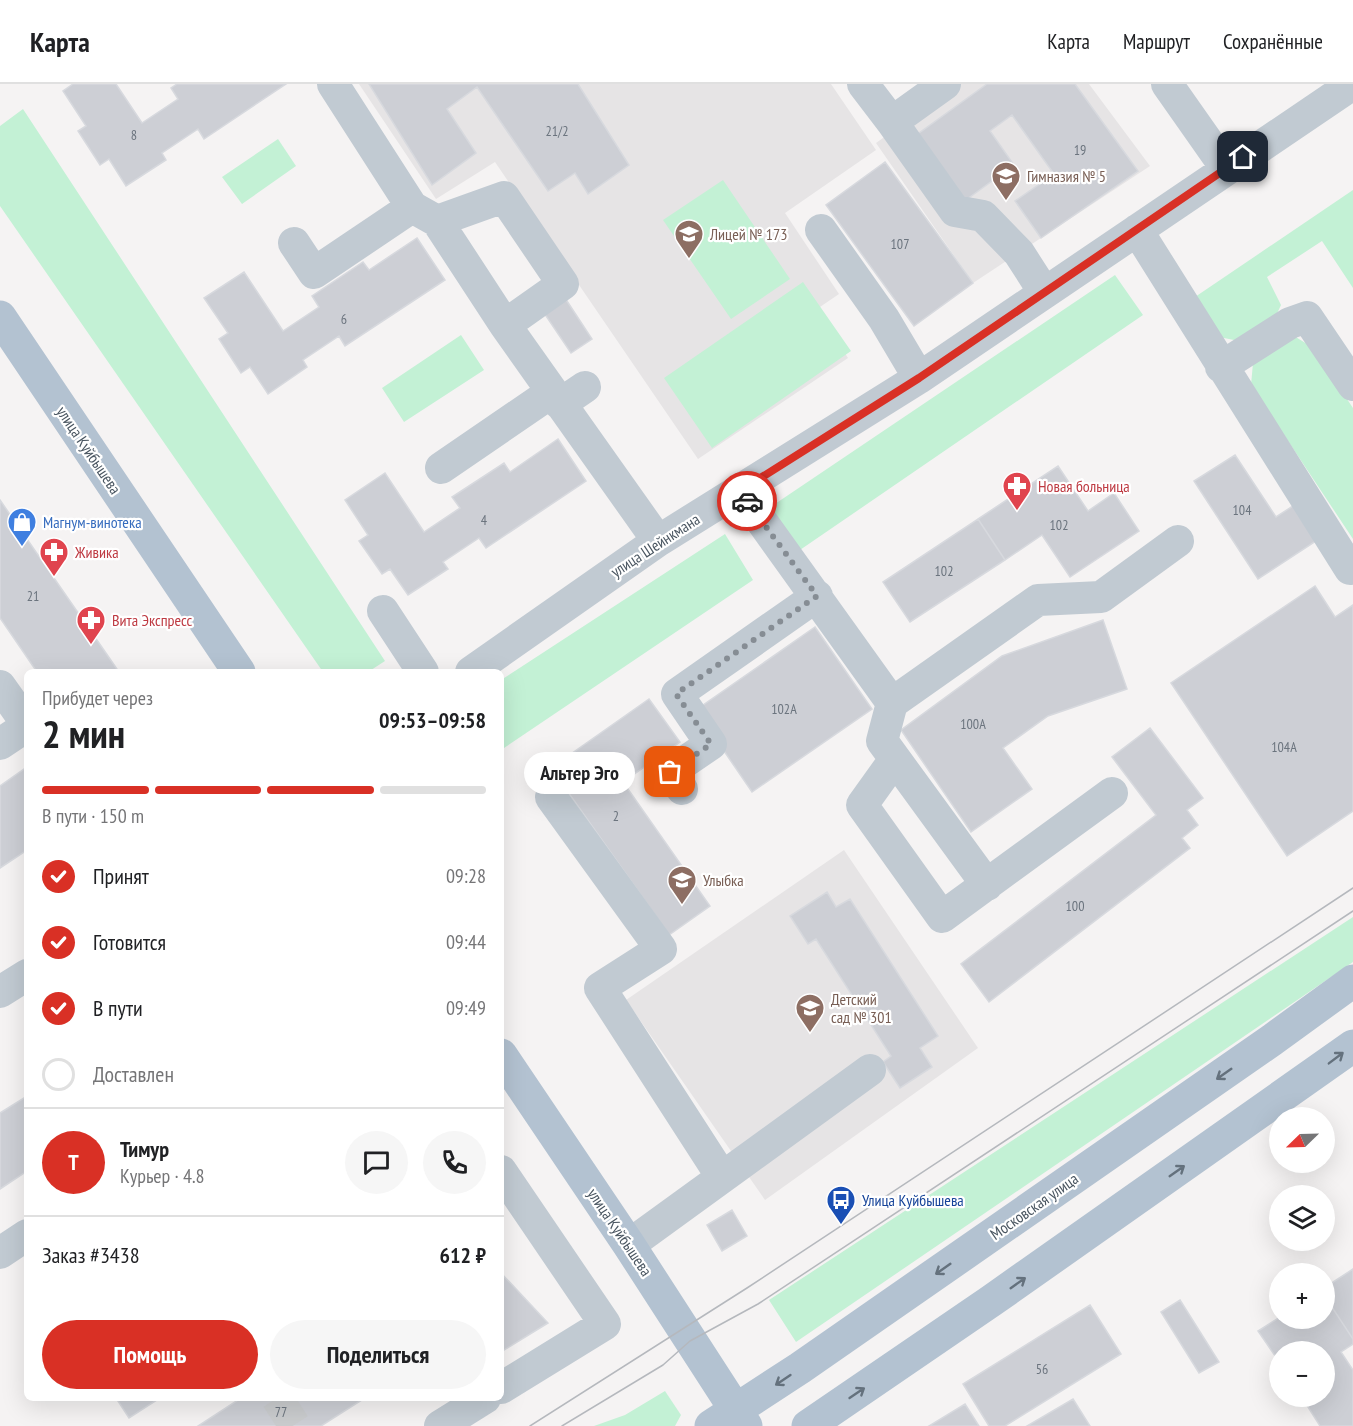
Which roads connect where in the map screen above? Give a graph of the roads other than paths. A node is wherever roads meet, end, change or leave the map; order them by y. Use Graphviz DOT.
graph roads {
  1 [pos="333,84"];
  2 [pos="863,84"];
  3 [pos="945,84"];
  4 [pos="1167,84"];
  5 [pos="1353,84"];
  6 [pos="892,122"];
  7 [pos="1226,168"];
  8 [pos="424,214"];
  9 [pos="1137,230"];
  10 [pos="821,231"];
  11 [pos="294,243"];
  12 [pos="1044,292"];
  13 [pos="0,317"];
  14 [pos="505,325"];
  15 [pos="1221,367"];
  16 [pos="919,378"];
  17 [pos="1353,385"];
  18 [pos="566,394"];
  19 [pos="441,468"];
  20 [pos="740,491"];
  21 [pos="658,541"];
  22 [pos="1178,541"];
  23 [pos="1350,569"];
  24 [pos="817,596"];
  25 [pos="382,611"];
  26 [pos="237,669"];
  27 [pos="421,669"];
  28 [pos="475,669"];
  29 [pos="0,686"];
  30 [pos="892,703"];
  31 [pos="18,738"];
  32 [pos="895,759"];
  33 [pos="682,789"];
  34 [pos="1112,794"];
  35 [pos="551,797"];
  36 [pos="987,885"];
  37 [pos="24,977"];
  38 [pos="1353,981"];
  39 [pos="0,992"];
  40 [pos="1353,1046"];
  41 [pos="505,1070"];
  42 [pos="870,1070"];
  43 [pos="504,1175"];
  44 [pos="722,1177"];
  45 [pos="24,1237"];
  46 [pos="629,1245"];
  47 [pos="0,1253"];
  48 [pos="504,1386"];
  49 [pos="480,1401"];
  50 [pos="731,1421"];
  51 [pos="440,1426"];
  52 [pos="808,1426"];
  1 -- 8 [label="street"];
  2 -- 6 [label="street"];
  3 -- 6 [label="street"];
  4 -- 7 [label="street"];
  5 -- 7 [label="street, улица Шейнкмана"];
  6 -- 12 [label="street"];
  7 -- 9 [label="street, улица Шейнкмана"];
  8 -- 11 [label="street"];
  8 -- 14 [label="street"];
  8 -- 14 [label="street"];
  9 -- 12 [label="street, улица Шейнкмана"];
  9 -- 15 [label="street"];
  10 -- 16 [label="street"];
  12 -- 16 [label="street, улица Шейнкмана"];
  13 -- 26 [label="main road, улица Куйбышева"];
  14 -- 18 [label="street"];
  15 -- 17 [label="street"];
  15 -- 23 [label="street"];
  16 -- 20 [label="street, улица Шейнкмана"];
  18 -- 19 [label="street"];
  18 -- 21 [label="street"];
  20 -- 21 [label="street, улица Шейнкмана"];
  20 -- 24 [label="street"];
  21 -- 28 [label="street, улица Шейнкмана"];
  22 -- 30 [label="street"];
  24 -- 30 [label="street"];
  24 -- 33 [label="street"];
  25 -- 27 [label="street"];
  29 -- 31 [label="street"];
  30 -- 32 [label="street"];
  32 -- 36 [label="street"];
  32 -- 36 [label="street"];
  34 -- 36 [label="street"];
  35 -- 44 [label="street"];
  37 -- 39 [label="street"];
  38 -- 50 [label="main road, Московская улица, one-way"];
  52 -- 40 [label="main road, one-way"];
  41 -- 46 [label="main road, улица Куйбышева"];
  42 -- 44 [label="street"];
  43 -- 48 [label="street"];
  44 -- 46 [label="street"];
  45 -- 47 [label="street"];
  46 -- 50 [label="main road, улица Куйбышева"];
  49 -- 51 [label="street"];
}
